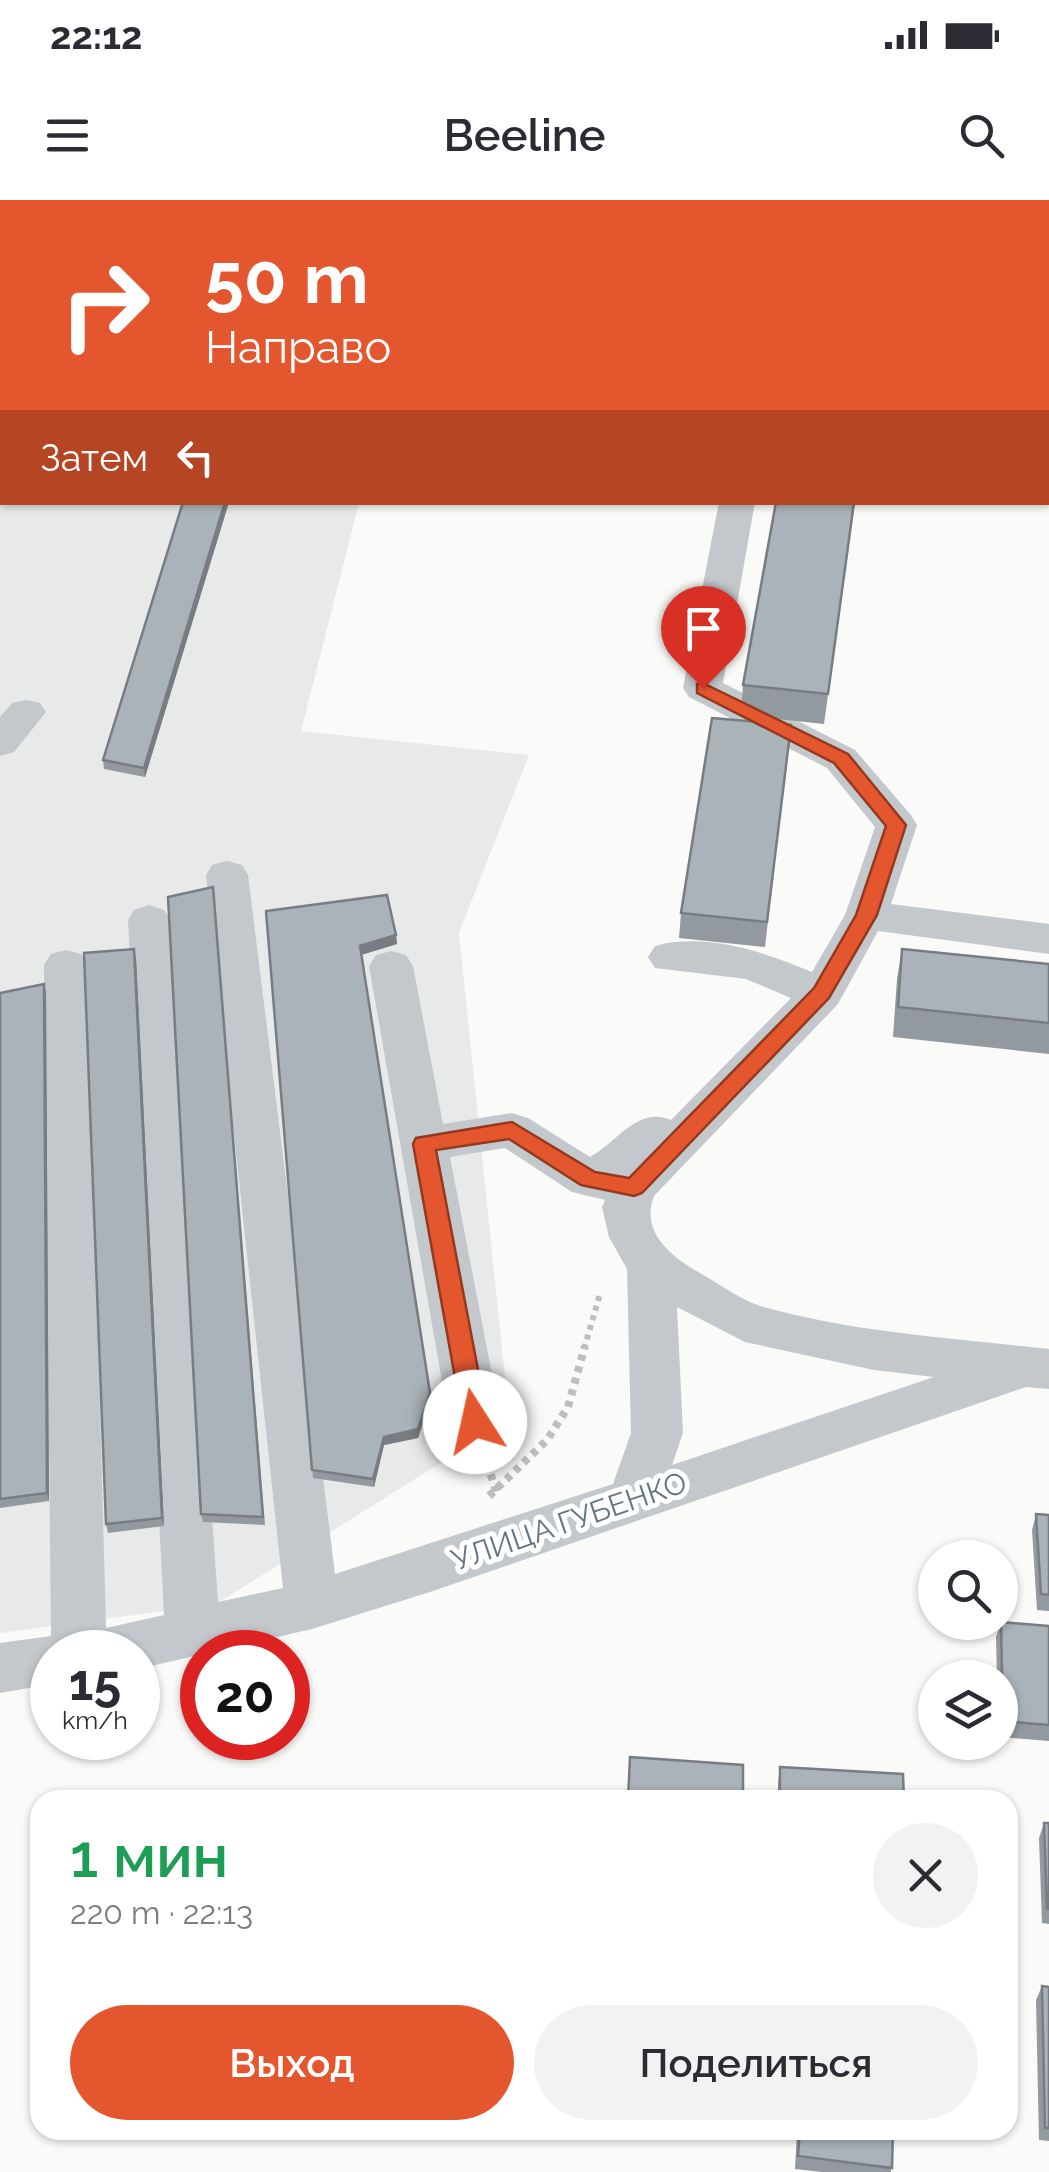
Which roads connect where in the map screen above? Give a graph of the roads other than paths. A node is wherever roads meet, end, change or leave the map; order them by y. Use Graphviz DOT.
graph roads {
  1 [pos="736,505"];
  2 [pos="26,712"];
  3 [pos="0,743"];
  4 [pos="228,875"];
  5 [pos="866,915"];
  6 [pos="150,920"];
  7 [pos="1049,939"];
  8 [pos="670,957"];
  9 [pos="66,965"];
  10 [pos="391,966"];
  11 [pos="801,999"];
  12 [pos="424,1144"];
  13 [pos="612,1183"];
  14 [pos="642,1253"];
  15 [pos="1037,1368"];
  16 [pos="475,1422"];
  17 [pos="635,1497"];
  18 [pos="312,1605"];
  19 [pos="79,1630"];
  20 [pos="192,1630"];
  21 [pos="209,1630"];
  22 [pos="30,1663"];
  23 [pos="0,1668"];
  1 -- 5 [label="street"];
  2 -- 3 [label="street"];
  4 -- 18 [label="street"];
  5 -- 7 [label="street"];
  5 -- 11 [label="street"];
  6 -- 20 [label="street"];
  8 -- 11 [label="street"];
  9 -- 19 [label="street"];
  10 -- 12 [label="street"];
  11 -- 13 [label="street"];
  12 -- 13 [label="street"];
  12 -- 16 [label="street"];
  13 -- 14 [label="street"];
  14 -- 15 [label="street"];
  14 -- 17 [label="street"];
  15 -- 17 [label="street, УЛИЦА ГУБЕНКО"];
  17 -- 18 [label="street, УЛИЦА ГУБЕНКО"];
  18 -- 21 [label="street, УЛИЦА ГУБЕНКО"];
  22 -- 23 [label="street"];
}
